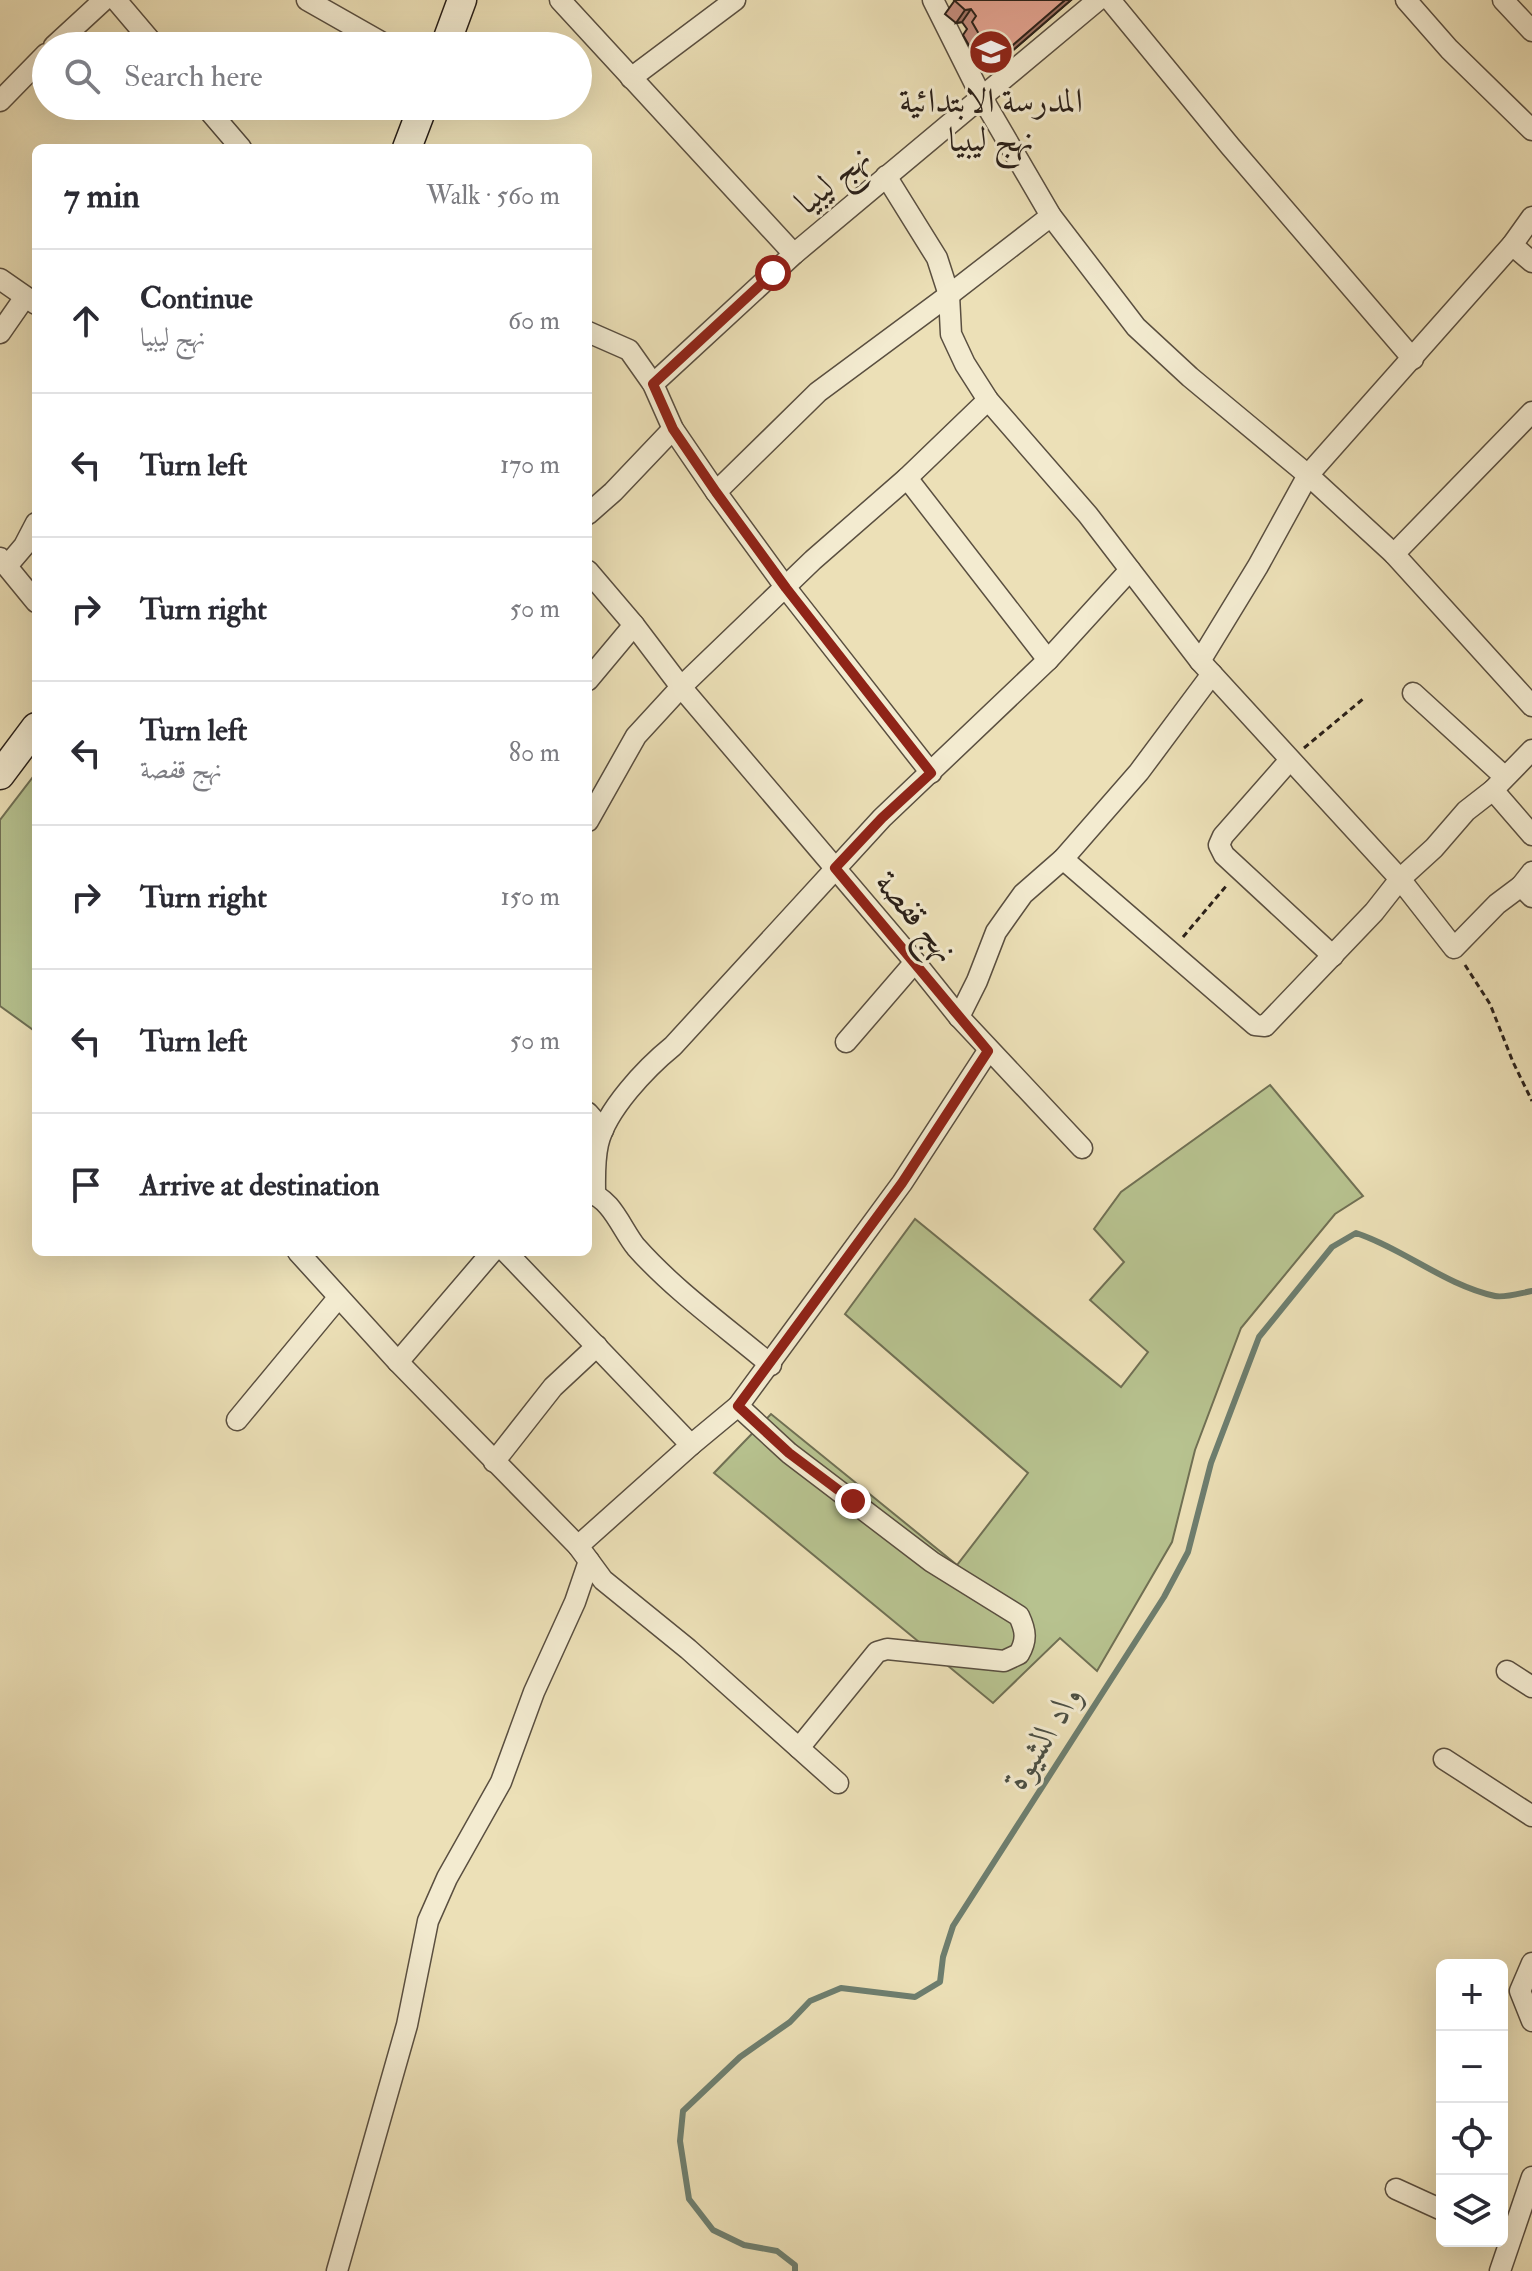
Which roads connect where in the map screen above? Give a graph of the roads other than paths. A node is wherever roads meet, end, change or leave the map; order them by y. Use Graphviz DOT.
graph roads {
  1 [pos="104,0"];
  2 [pos="116,0"];
  3 [pos="307,0"];
  4 [pos="560,0"];
  5 [pos="735,0"];
  6 [pos="933,0"];
  7 [pos="1098,0"];
  8 [pos="1110,0"];
  9 [pos="1406,0"];
  10 [pos="1503,0"];
  11 [pos="459,1"];
  12 [pos="1532,31"];
  13 [pos="69,32"];
  14 [pos="143,32"];
  15 [pos="365,32"];
  16 [pos="449,32"];
  17 [pos="589,32"];
  18 [pos="592,35"];
  19 [pos="32,66"];
  20 [pos="631,78"];
  21 [pos="3,90"];
  22 [pos="981,96"];
  23 [pos="1532,101"];
  24 [pos="217,120"];
  25 [pos="418,120"];
  26 [pos="1526,124"];
  27 [pos="238,144"];
  28 [pos="409,144"];
  29 [pos="886,176"];
  30 [pos="1051,216"];
  31 [pos="1532,217"];
  32 [pos="1512,245"];
  33 [pos="794,254"];
  34 [pos="1532,262"];
  35 [pos="0,279"];
  36 [pos="949,295"];
  37 [pos="30,301"];
  38 [pos="0,333"];
  39 [pos="592,334"];
  40 [pos="1413,359"];
  41 [pos="653,384"];
  42 [pos="988,400"];
  43 [pos="1532,412"];
  44 [pos="673,429"];
  45 [pos="1308,475"];
  46 [pos="907,478"];
  47 [pos="716,492"];
  48 [pos="592,510"];
  49 [pos="32,531"];
  50 [pos="1394,554"];
  51 [pos="3,562"];
  52 [pos="1130,570"];
  53 [pos="592,576"];
  54 [pos="786,588"];
  55 [pos="32,597"];
  56 [pos="634,625"];
  57 [pos="1048,660"];
  58 [pos="1206,668"];
  59 [pos="592,675"];
  60 [pos="681,687"];
  61 [pos="1413,693"];
  62 [pos="1532,706"];
  63 [pos="32,731"];
  64 [pos="1532,750"];
  65 [pos="4,759"];
  66 [pos="1289,761"];
  67 [pos="931,773"];
  68 [pos="1499,783"];
  69 [pos="592,814"];
  70 [pos="1532,835"];
  71 [pos="1063,859"];
  72 [pos="835,868"];
  73 [pos="1400,879"];
  74 [pos="1528,885"];
  75 [pos="1333,956"];
  76 [pos="915,962"];
  77 [pos="959,1017"];
  78 [pos="846,1042"];
  79 [pos="988,1051"];
  80 [pos="592,1118"];
  81 [pos="603,1130"];
  82 [pos="1082,1148"];
  83 [pos="592,1194"];
  84 [pos="301,1256"];
  85 [pos="489,1256"];
  86 [pos="510,1256"];
  87 [pos="338,1298"];
  88 [pos="597,1346"];
  89 [pos="398,1362"];
  90 [pos="771,1365"];
  91 [pos="738,1406"];
  92 [pos="237,1420"];
  93 [pos="691,1445"];
  94 [pos="494,1462"];
  95 [pos="584,1554"];
  96 [pos="1507,1671"];
  97 [pos="1532,1687"];
  98 [pos="799,1748"];
  99 [pos="1444,1759"];
  100 [pos="838,1783"];
  101 [pos="1532,1816"];
  102 [pos="1532,1963"];
  103 [pos="1532,2021"];
  104 [pos="1532,2177"];
  105 [pos="1396,2189"];
  106 [pos="1436,2207"];
  107 [pos="1508,2237"];
  108 [pos="1505,2247"];
  109 [pos="337,2271"];
  110 [pos="1500,2271"];
  1 -- 13 [label="street"];
  2 -- 14 [label="street"];
  3 -- 15 [label="street"];
  4 -- 17 [label="street"];
  5 -- 20 [label="street"];
  6 -- 22 [label="street"];
  7 -- 22 [label="street, نهج ليبيا"];
  8 -- 40 [label="street"];
  9 -- 26 [label="street"];
  10 -- 12 [label="street"];
  11 -- 16 [label="main road"];
  18 -- 20 [label="street"];
  19 -- 21 [label="street"];
  20 -- 33 [label="street"];
  22 -- 29 [label="street, نهج ليبيا"];
  22 -- 30 [label="street"];
  23 -- 26 [label="street"];
  24 -- 27 [label="street"];
  25 -- 28 [label="main road"];
  29 -- 33 [label="street, نهج ليبيا"];
  29 -- 36 [label="street"];
  30 -- 36 [label="street"];
  30 -- 45 [label="street"];
  31 -- 32 [label="street"];
  32 -- 34 [label="street"];
  32 -- 40 [label="street"];
  33 -- 41 [label="street, نهج ليبيا"];
  35 -- 37 [label="street"];
  36 -- 42 [label="street"];
  36 -- 47 [label="street"];
  37 -- 38 [label="street"];
  39 -- 41 [label="street"];
  40 -- 45 [label="street"];
  41 -- 44 [label="street"];
  42 -- 46 [label="street"];
  42 -- 52 [label="street"];
  43 -- 50 [label="street"];
  44 -- 47 [label="street"];
  44 -- 48 [label="street"];
  45 -- 50 [label="street"];
  45 -- 58 [label="street"];
  46 -- 54 [label="street"];
  46 -- 57 [label="street"];
  47 -- 54 [label="street"];
  49 -- 51 [label="street"];
  50 -- 62 [label="street"];
  51 -- 55 [label="street"];
  52 -- 57 [label="street"];
  52 -- 58 [label="street"];
  53 -- 56 [label="street, نهج قفصة"];
  54 -- 60 [label="street"];
  54 -- 67 [label="street"];
  56 -- 59 [label="street"];
  56 -- 60 [label="street, نهج قفصة"];
  57 -- 67 [label="street"];
  58 -- 66 [label="street"];
  58 -- 71 [label="street"];
  60 -- 69 [label="street"];
  60 -- 72 [label="street, نهج قفصة"];
  61 -- 68 [label="street"];
  63 -- 65 [label="main road"];
  64 -- 68 [label="street"];
  66 -- 73 [label="street"];
  66 -- 75 [label="street"];
  67 -- 72 [label="street"];
  68 -- 70 [label="street"];
  68 -- 73 [label="street"];
  71 -- 75 [label="street"];
  71 -- 77 [label="street"];
  72 -- 76 [label="street, نهج قفصة"];
  72 -- 81 [label="street"];
  73 -- 74 [label="street"];
  73 -- 75 [label="street"];
  76 -- 77 [label="street, نهج قفصة"];
  76 -- 78 [label="street"];
  77 -- 79 [label="street, نهج قفصة"];
  79 -- 82 [label="street, نهج قفصة"];
  79 -- 90 [label="street"];
  80 -- 81 [label="street"];
  81 -- 83 [label="street"];
  83 -- 90 [label="street"];
  84 -- 87 [label="street"];
  85 -- 89 [label="street"];
  86 -- 88 [label="street"];
  87 -- 89 [label="street"];
  87 -- 92 [label="street"];
  88 -- 93 [label="street"];
  88 -- 94 [label="street"];
  89 -- 94 [label="street"];
  90 -- 91 [label="street"];
  91 -- 93 [label="street"];
  91 -- 98 [label="street"];
  93 -- 95 [label="street"];
  94 -- 95 [label="street"];
  95 -- 98 [label="street"];
  95 -- 109 [label="street"];
  96 -- 97 [label="street"];
  98 -- 100 [label="street"];
  99 -- 101 [label="street"];
  102 -- 103 [label="street"];
  104 -- 107 [label="street"];
  105 -- 106 [label="street"];
  108 -- 110 [label="street"];
}
